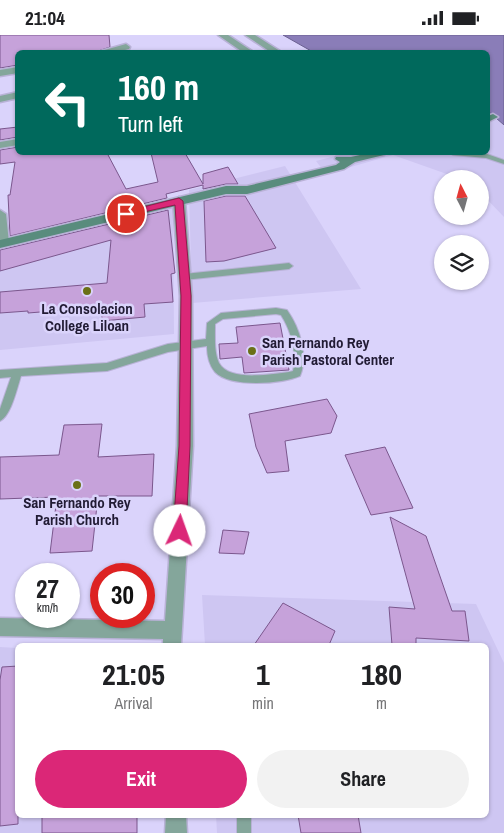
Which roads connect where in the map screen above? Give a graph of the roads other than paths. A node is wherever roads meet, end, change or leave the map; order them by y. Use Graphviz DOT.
graph roads {
  1 [pos="222,35"];
  2 [pos="249,35"];
  3 [pos="126,47"];
  4 [pos="112,50"];
  5 [pos="246,50"];
  6 [pos="274,50"];
  7 [pos="15,70"];
  8 [pos="0,73"];
  9 [pos="15,96"];
  10 [pos="0,99"];
  11 [pos="15,142"];
  12 [pos="0,145"];
  13 [pos="362,155"];
  14 [pos="476,155"];
  15 [pos="504,161"];
  16 [pos="179,201"];
  17 [pos="0,214"];
  18 [pos="1,244"];
  19 [pos="289,266"];
  20 [pos="184,277"];
  21 [pos="211,342"];
  22 [pos="186,345"];
  23 [pos="0,374"];
  24 [pos="17,374"];
  25 [pos="0,417"];
  26 [pos="0,627"];
  27 [pos="172,638"];
  28 [pos="176,818"];
  29 [pos="244,818"];
  30 [pos="176,833"];
  31 [pos="244,833"];
  1 -- 5 [label="street"];
  2 -- 6 [label="street"];
  3 -- 4 [label="street"];
  7 -- 8 [label="street"];
  9 -- 10 [label="street"];
  11 -- 12 [label="street"];
  13 -- 16 [label="street"];
  14 -- 15 [label="lane"];
  16 -- 18 [label="street"];
  16 -- 20 [label="street"];
  17 -- 18 [label="street"];
  19 -- 20 [label="lane"];
  20 -- 22 [label="street"];
  21 -- 21 [label="lane"];
  21 -- 22 [label="lane"];
  22 -- 24 [label="lane"];
  22 -- 27 [label="street"];
  23 -- 24 [label="lane"];
  24 -- 25 [label="lane"];
  26 -- 27 [label="street"];
  28 -- 30 [label="street"];
  29 -- 31 [label="lane"];
}
